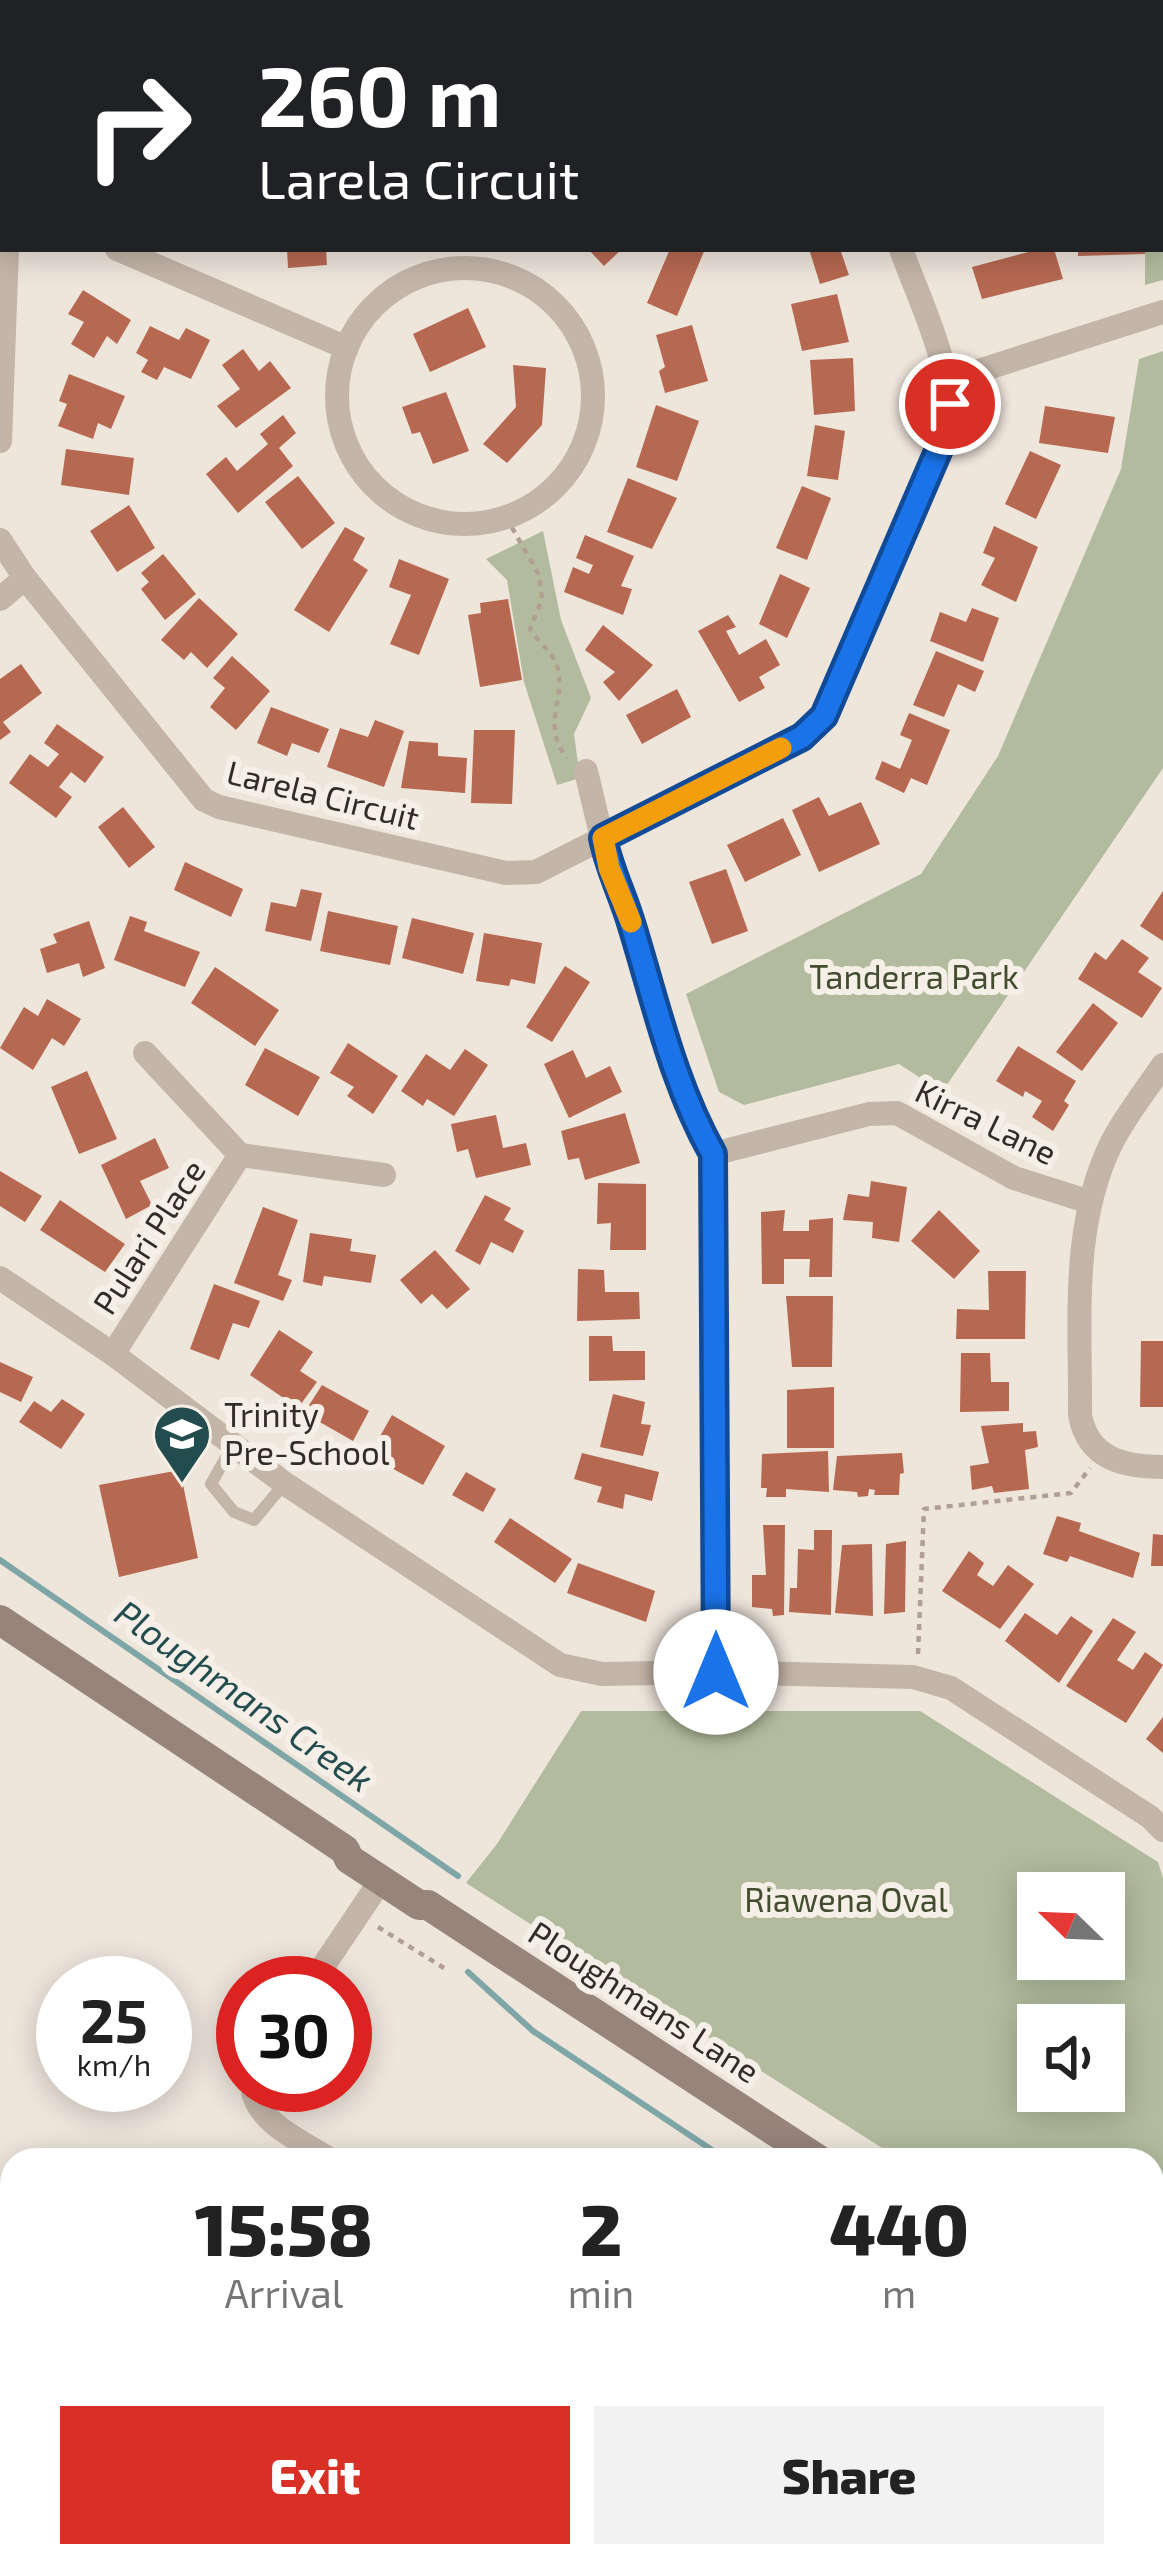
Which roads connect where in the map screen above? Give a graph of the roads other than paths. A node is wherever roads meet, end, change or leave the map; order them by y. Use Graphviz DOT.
graph roads {
  1 [pos="7,252"];
  2 [pos="124,252"];
  3 [pos="902,252"];
  4 [pos="1163,312"];
  5 [pos="346,348"];
  6 [pos="947,381"];
  7 [pos="0,441"];
  8 [pos="0,540"];
  9 [pos="25,578"];
  10 [pos="0,598"];
  11 [pos="586,771"];
  12 [pos="603,838"];
  13 [pos="145,1053"];
  14 [pos="1163,1065"];
  15 [pos="713,1154"];
  16 [pos="240,1155"];
  17 [pos="384,1175"];
  18 [pos="1090,1202"];
  19 [pos="0,1278"];
  20 [pos="113,1354"];
  21 [pos="232,1445"];
  22 [pos="1163,1467"];
  23 [pos="284,1483"];
  24 [pos="0,1620"];
  25 [pos="716,1672"];
  26 [pos="1163,1831"];
  27 [pos="345,1850"];
  28 [pos="381,1880"];
  29 [pos="428,1905"];
  30 [pos="330,1956"];
  31 [pos="261,2112"];
  32 [pos="313,2148"];
  33 [pos="801,2148"];
  1 -- 7 [label="street"];
  2 -- 5 [label="street"];
  3 -- 6 [label="street, Larela Circuit"];
  4 -- 6 [label="street"];
  5 -- 5 [label="street"];
  6 -- 12 [label="street, Larela Circuit"];
  8 -- 9 [label="street, Larela Circuit"];
  9 -- 10 [label="street"];
  9 -- 12 [label="street, Larela Circuit"];
  11 -- 12 [label="street"];
  12 -- 15 [label="street"];
  13 -- 16 [label="street, Pulari Place"];
  14 -- 18 [label="street"];
  15 -- 18 [label="street, Kirra Lane"];
  15 -- 25 [label="street"];
  16 -- 17 [label="street, Pulari Place"];
  16 -- 20 [label="street, Pulari Place"];
  18 -- 22 [label="street"];
  19 -- 20 [label="street"];
  20 -- 21 [label="street"];
  21 -- 23 [label="street"];
  21 -- 23 [label="lane"];
  23 -- 25 [label="street"];
  24 -- 27 [label="street, Ploughmans Lane"];
  25 -- 26 [label="street"];
  27 -- 28 [label="street, Ploughmans Lane"];
  27 -- 29 [label="street, Ploughmans Lane"];
  28 -- 29 [label="street, Ploughmans Lane"];
  28 -- 30 [label="street"];
  29 -- 33 [label="street, Ploughmans Lane"];
  31 -- 32 [label="street"];
}
